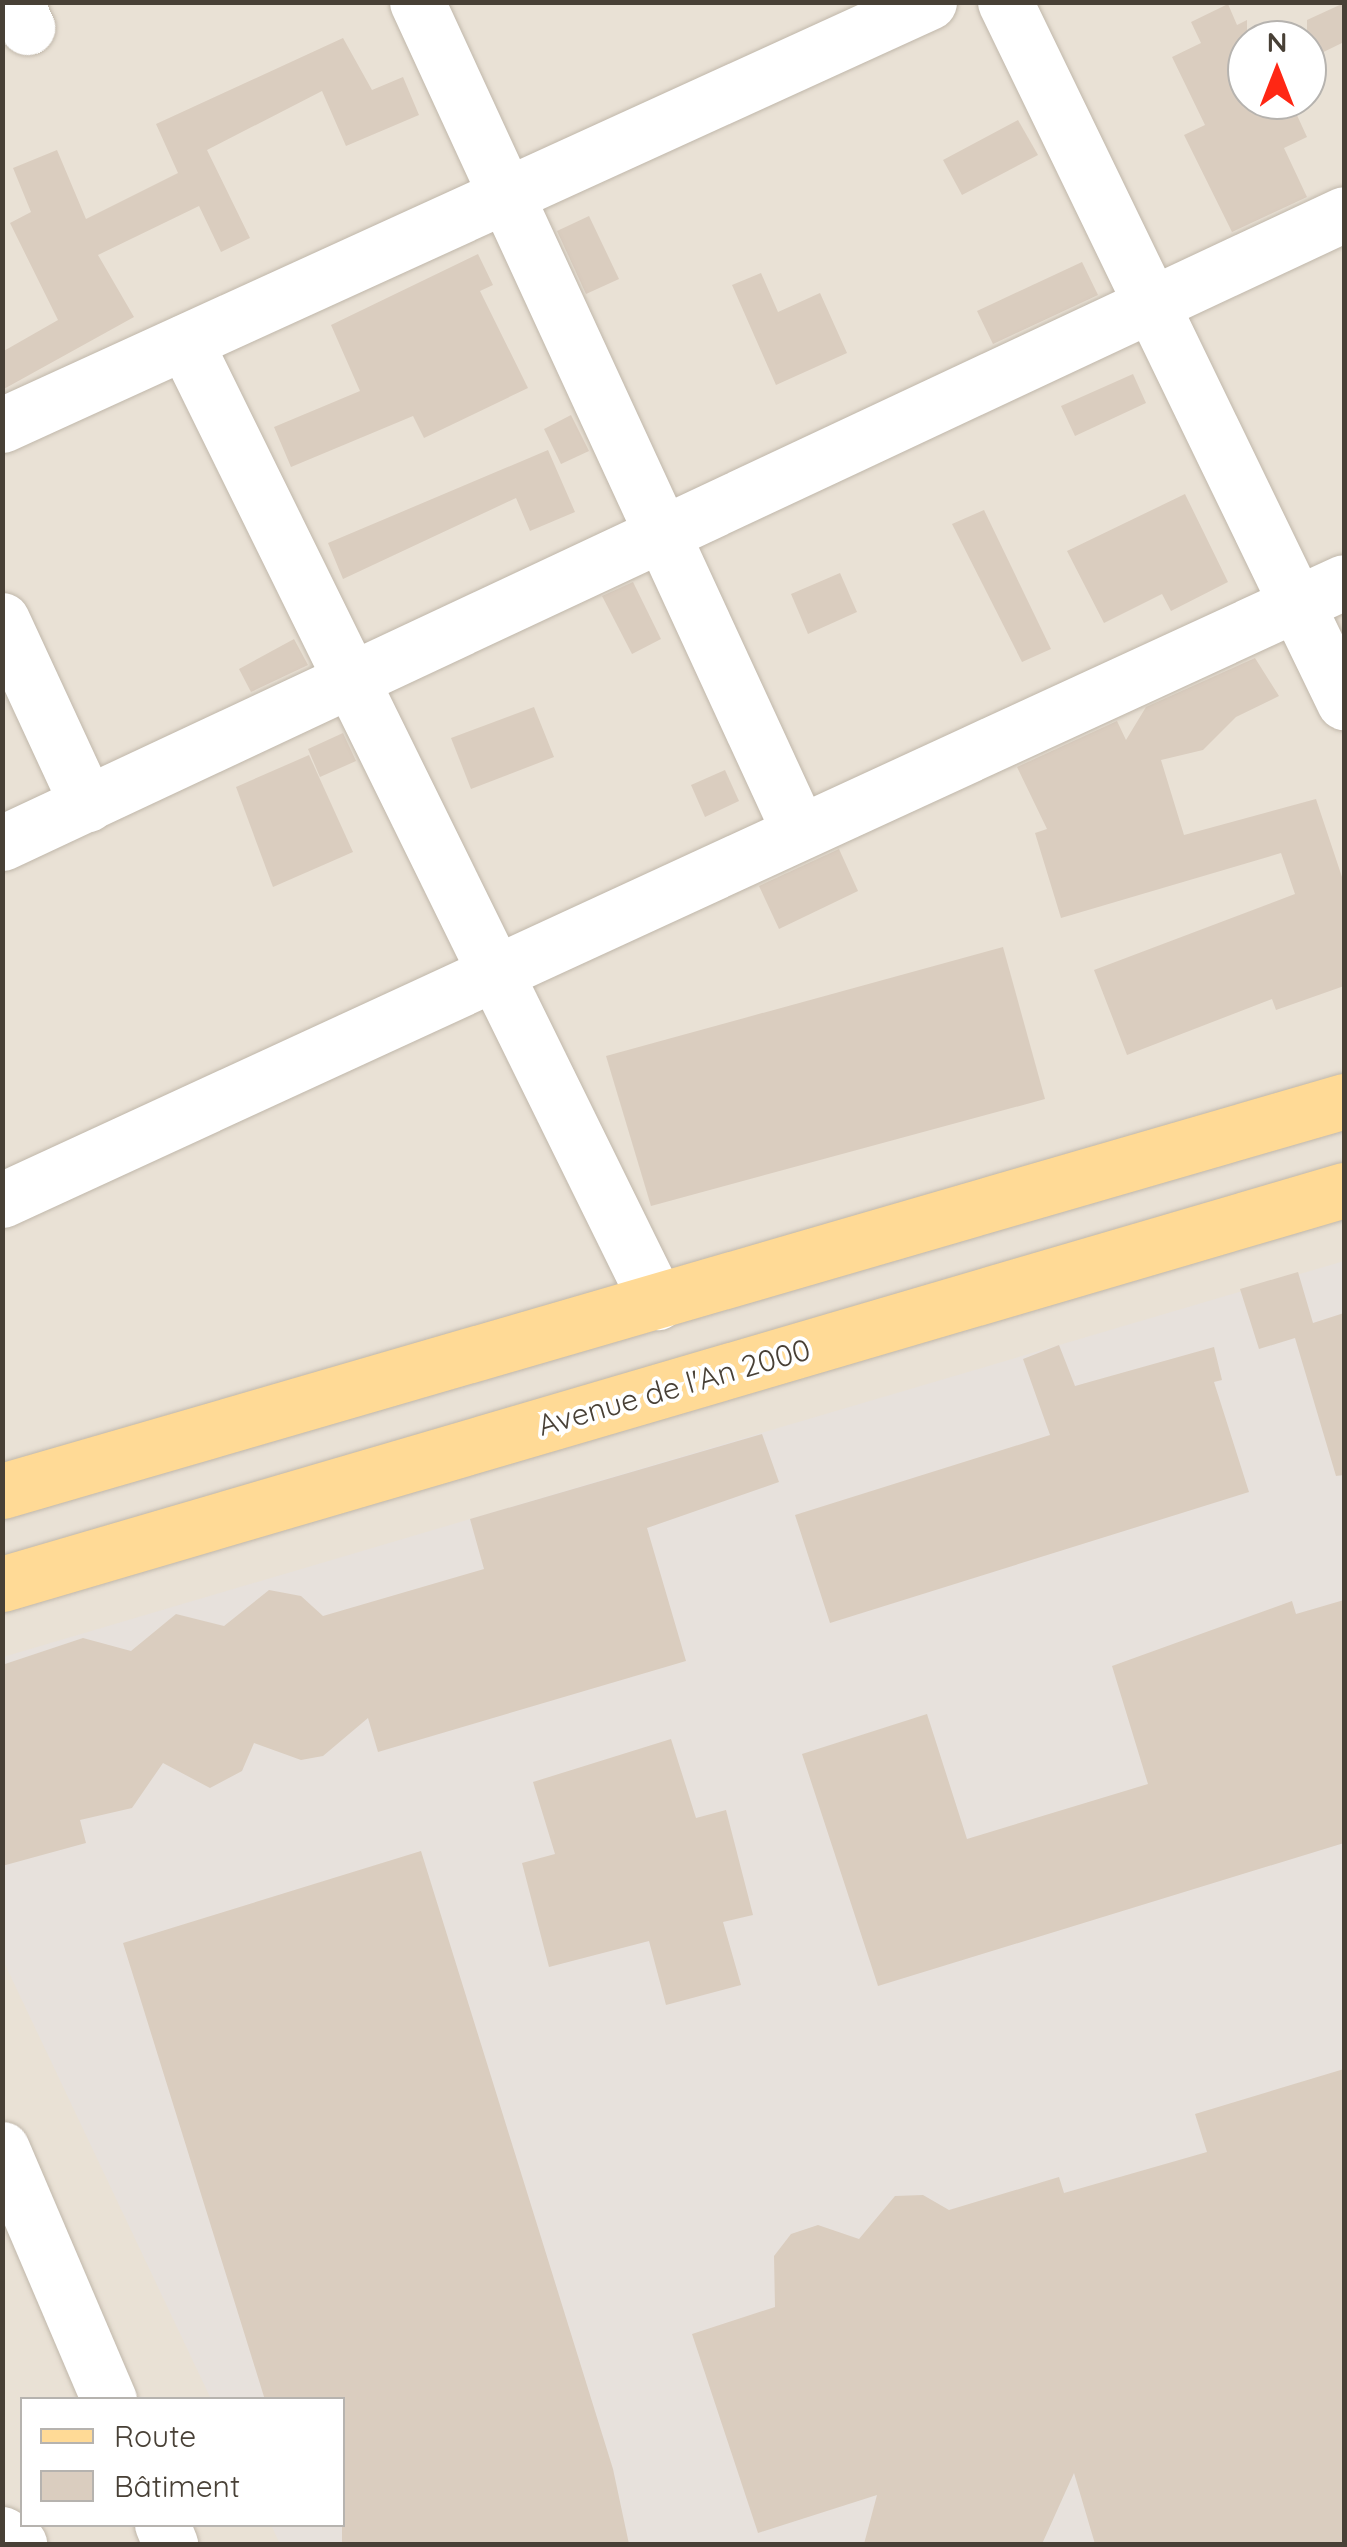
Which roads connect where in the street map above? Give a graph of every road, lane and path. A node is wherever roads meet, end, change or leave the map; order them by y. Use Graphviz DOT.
graph roads {
  1 [pos="417,2"];
  2 [pos="928,2"];
  3 [pos="1006,2"];
  4 [pos="505,194"];
  5 [pos="1344,214"];
  6 [pos="1151,305"];
  7 [pos="185,342"];
  8 [pos="2,425"];
  9 [pos="662,534"];
  10 [pos="1344,582"];
  11 [pos="1295,605"];
  12 [pos="2,620"];
  13 [pos="352,679"];
  14 [pos="1344,702"];
  15 [pos="87,804"];
  16 [pos="798,831"];
  17 [pos="2,843"];
  18 [pos="497,973"];
  19 [pos="1344,1101"];
  20 [pos="1344,1190"];
  21 [pos="2,1200"];
  22 [pos="657,1302"];
  23 [pos="2,1490"];
  24 [pos="2,1584"];
  25 [pos="2,2149"];
  26 [pos="107,2397"];
  27 [pos="2,2534"];
  28 [pos="19,2544"];
  1 -- 4 [label="street"];
  2 -- 4 [label="street"];
  3 -- 6 [label="street"];
  4 -- 7 [label="street"];
  4 -- 9 [label="street"];
  5 -- 6 [label="street"];
  6 -- 9 [label="street"];
  6 -- 11 [label="street"];
  7 -- 8 [label="street"];
  7 -- 13 [label="street"];
  9 -- 13 [label="street"];
  9 -- 16 [label="street"];
  10 -- 11 [label="street"];
  11 -- 14 [label="street"];
  11 -- 16 [label="street"];
  12 -- 15 [label="street"];
  13 -- 15 [label="street"];
  13 -- 18 [label="street"];
  15 -- 17 [label="street"];
  16 -- 18 [label="street"];
  18 -- 21 [label="street"];
  18 -- 22 [label="street"];
  19 -- 22 [label="main road"];
  20 -- 24 [label="main road, Avenue de l'An 2000"];
  22 -- 23 [label="main road"];
  25 -- 26 [label="street"];
  27 -- 28 [label="street"];
}
